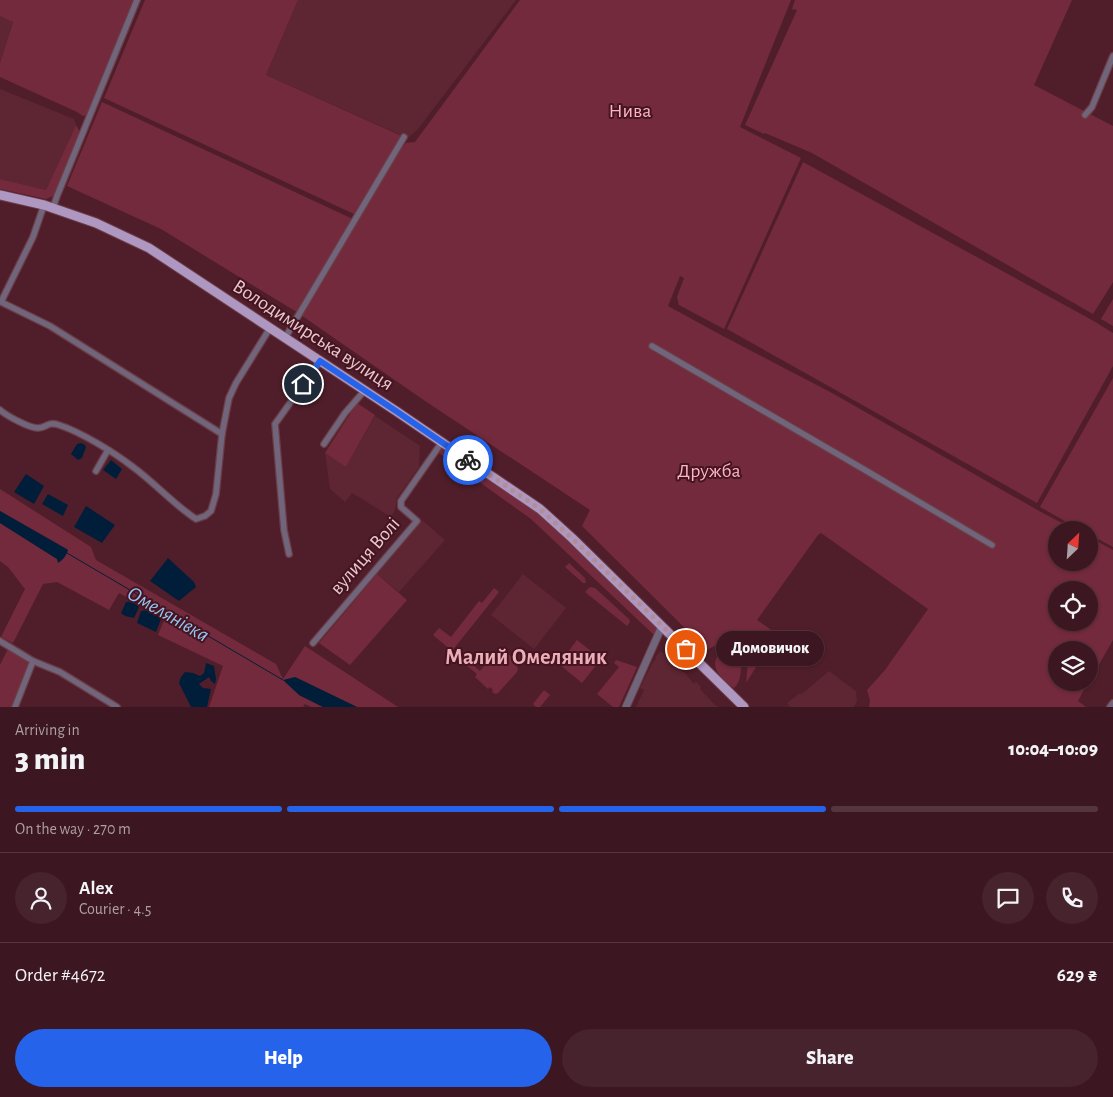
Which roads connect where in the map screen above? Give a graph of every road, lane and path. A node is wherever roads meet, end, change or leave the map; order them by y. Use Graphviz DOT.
graph roads {
  1 [pos="137,0"];
  2 [pos="1113,56"];
  3 [pos="1085,116"];
  4 [pos="404,137"];
  5 [pos="0,195"];
  6 [pos="48,207"];
  7 [pos="0,303"];
  8 [pos="270,328"];
  9 [pos="285,338"];
  10 [pos="652,346"];
  11 [pos="320,361"];
  12 [pos="365,390"];
  13 [pos="0,410"];
  14 [pos="222,434"];
  15 [pos="442,442"];
  16 [pos="324,444"];
  17 [pos="108,450"];
  18 [pos="96,471"];
  19 [pos="992,545"];
  20 [pos="289,554"];
  21 [pos="662,626"];
  22 [pos="0,641"];
  23 [pos="313,642"];
  24 [pos="33,661"];
  25 [pos="1113,703"];
  26 [pos="15,707"];
  27 [pos="116,707"];
  28 [pos="626,707"];
  29 [pos="744,707"];
  30 [pos="1110,707"];
  1 -- 6 [label="street"];
  2 -- 3 [label="street"];
  4 -- 9 [label="street"];
  5 -- 6 [label="main road, Володимирська вулиця"];
  6 -- 7 [label="street"];
  6 -- 8 [label="main road, Володимирська вулиця"];
  7 -- 14 [label="street"];
  8 -- 9 [label="main road, Володимирська вулиця"];
  8 -- 14 [label="street, Володимирська вулиця"];
  9 -- 11 [label="main road, Володимирська вулиця"];
  10 -- 19 [label="street"];
  11 -- 12 [label="main road, Володимирська вулиця"];
  11 -- 20 [label="street"];
  12 -- 15 [label="main road, Володимирська вулиця"];
  12 -- 16 [label="street"];
  13 -- 17 [label="street, Володимирська вулиця"];
  14 -- 17 [label="street, Володимирська вулиця"];
  15 -- 21 [label="main road, Володимирська вулиця"];
  15 -- 23 [label="street, вулиця Волі"];
  17 -- 18 [label="street"];
  21 -- 28 [label="street"];
  21 -- 29 [label="main road, Володимирська вулиця"];
  22 -- 24 [label="street"];
  24 -- 26 [label="street"];
  24 -- 27 [label="street"];
  25 -- 30 [label="street"];
}
